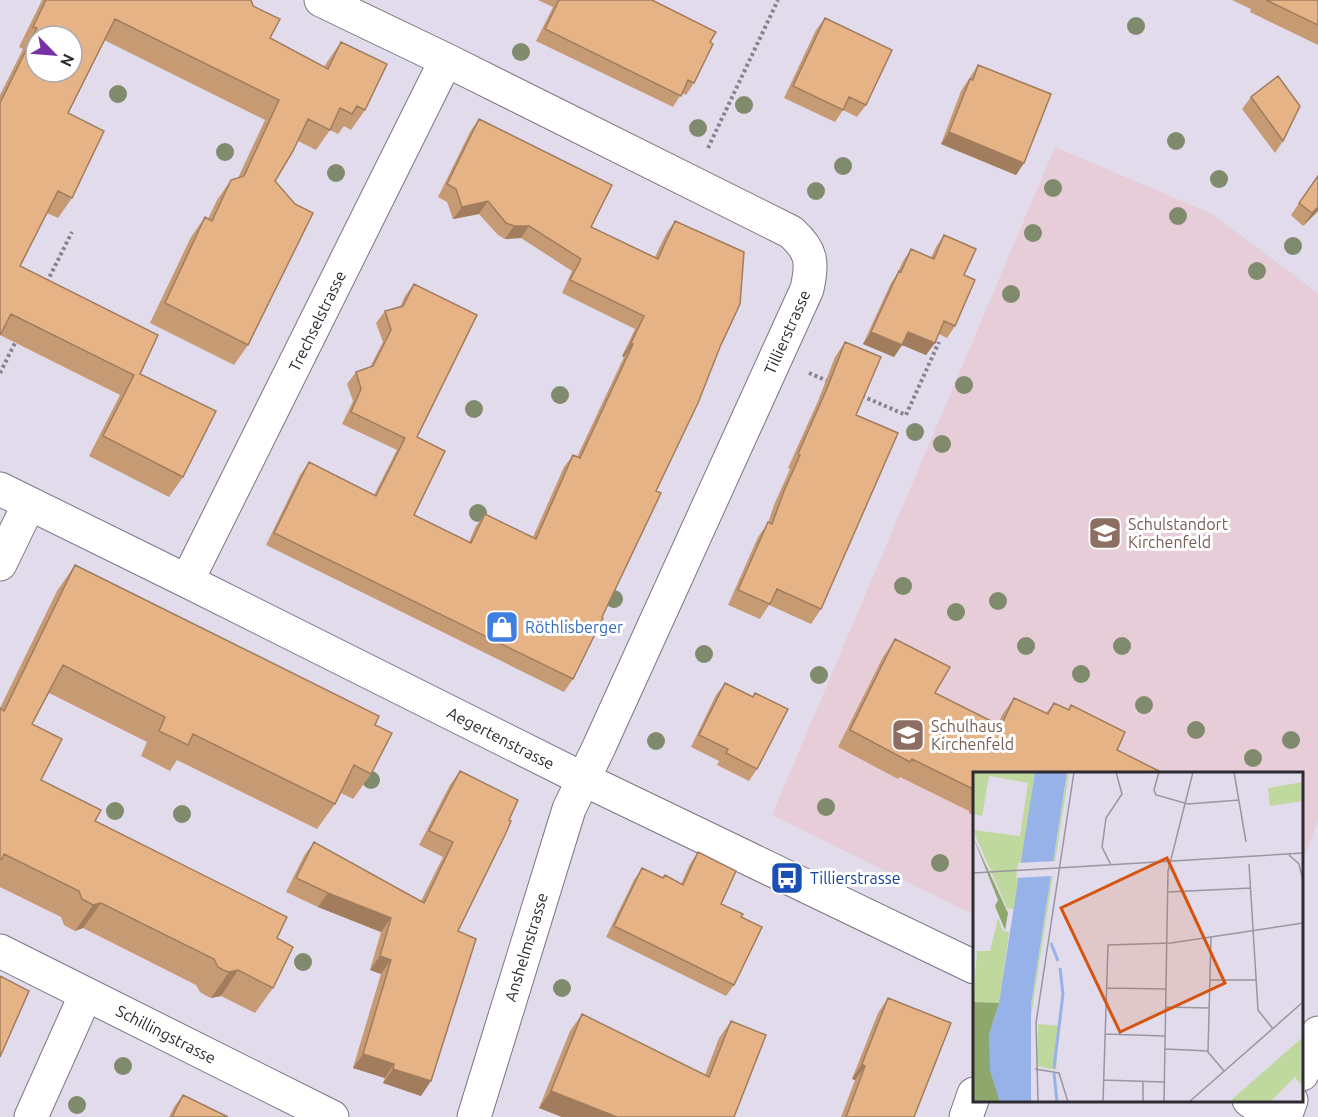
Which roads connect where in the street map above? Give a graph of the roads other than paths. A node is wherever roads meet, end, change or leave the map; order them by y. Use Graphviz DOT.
graph roads {
  1 [pos="321,0"];
  2 [pos="446,60"];
  3 [pos="0,489"];
  4 [pos="29,504"];
  5 [pos="0,564"];
  6 [pos="187,581"];
  7 [pos="583,779"];
  8 [pos="0,951"];
  9 [pos="973,966"];
  10 [pos="86,994"];
  11 [pos="1318,1033"];
  12 [pos="1303,1071"];
  13 [pos="973,1099"];
  14 [pos="1250,1102"];
  15 [pos="1291,1102"];
  16 [pos="31,1117"];
  17 [pos="332,1117"];
  18 [pos="474,1117"];
  19 [pos="966,1117"];
  20 [pos="1273,1117"];
  21 [pos="1285,1117"];
  1 -- 2 [label="street, Tillierstrasse"];
  2 -- 6 [label="street, Trechselstrasse"];
  2 -- 7 [label="street, Tillierstrasse"];
  3 -- 4 [label="street, Aegertenstrasse"];
  4 -- 5 [label="street"];
  4 -- 6 [label="street, Aegertenstrasse"];
  6 -- 7 [label="street, Aegertenstrasse"];
  7 -- 9 [label="street, Aegertenstrasse"];
  7 -- 18 [label="street, Anshelmstrasse"];
  8 -- 10 [label="street, Schillingstrasse"];
  10 -- 16 [label="street"];
  10 -- 17 [label="street, Schillingstrasse"];
  11 -- 12 [label="street"];
  13 -- 19 [label="street"];
  14 -- 20 [label="street"];
  15 -- 21 [label="street"];
}
